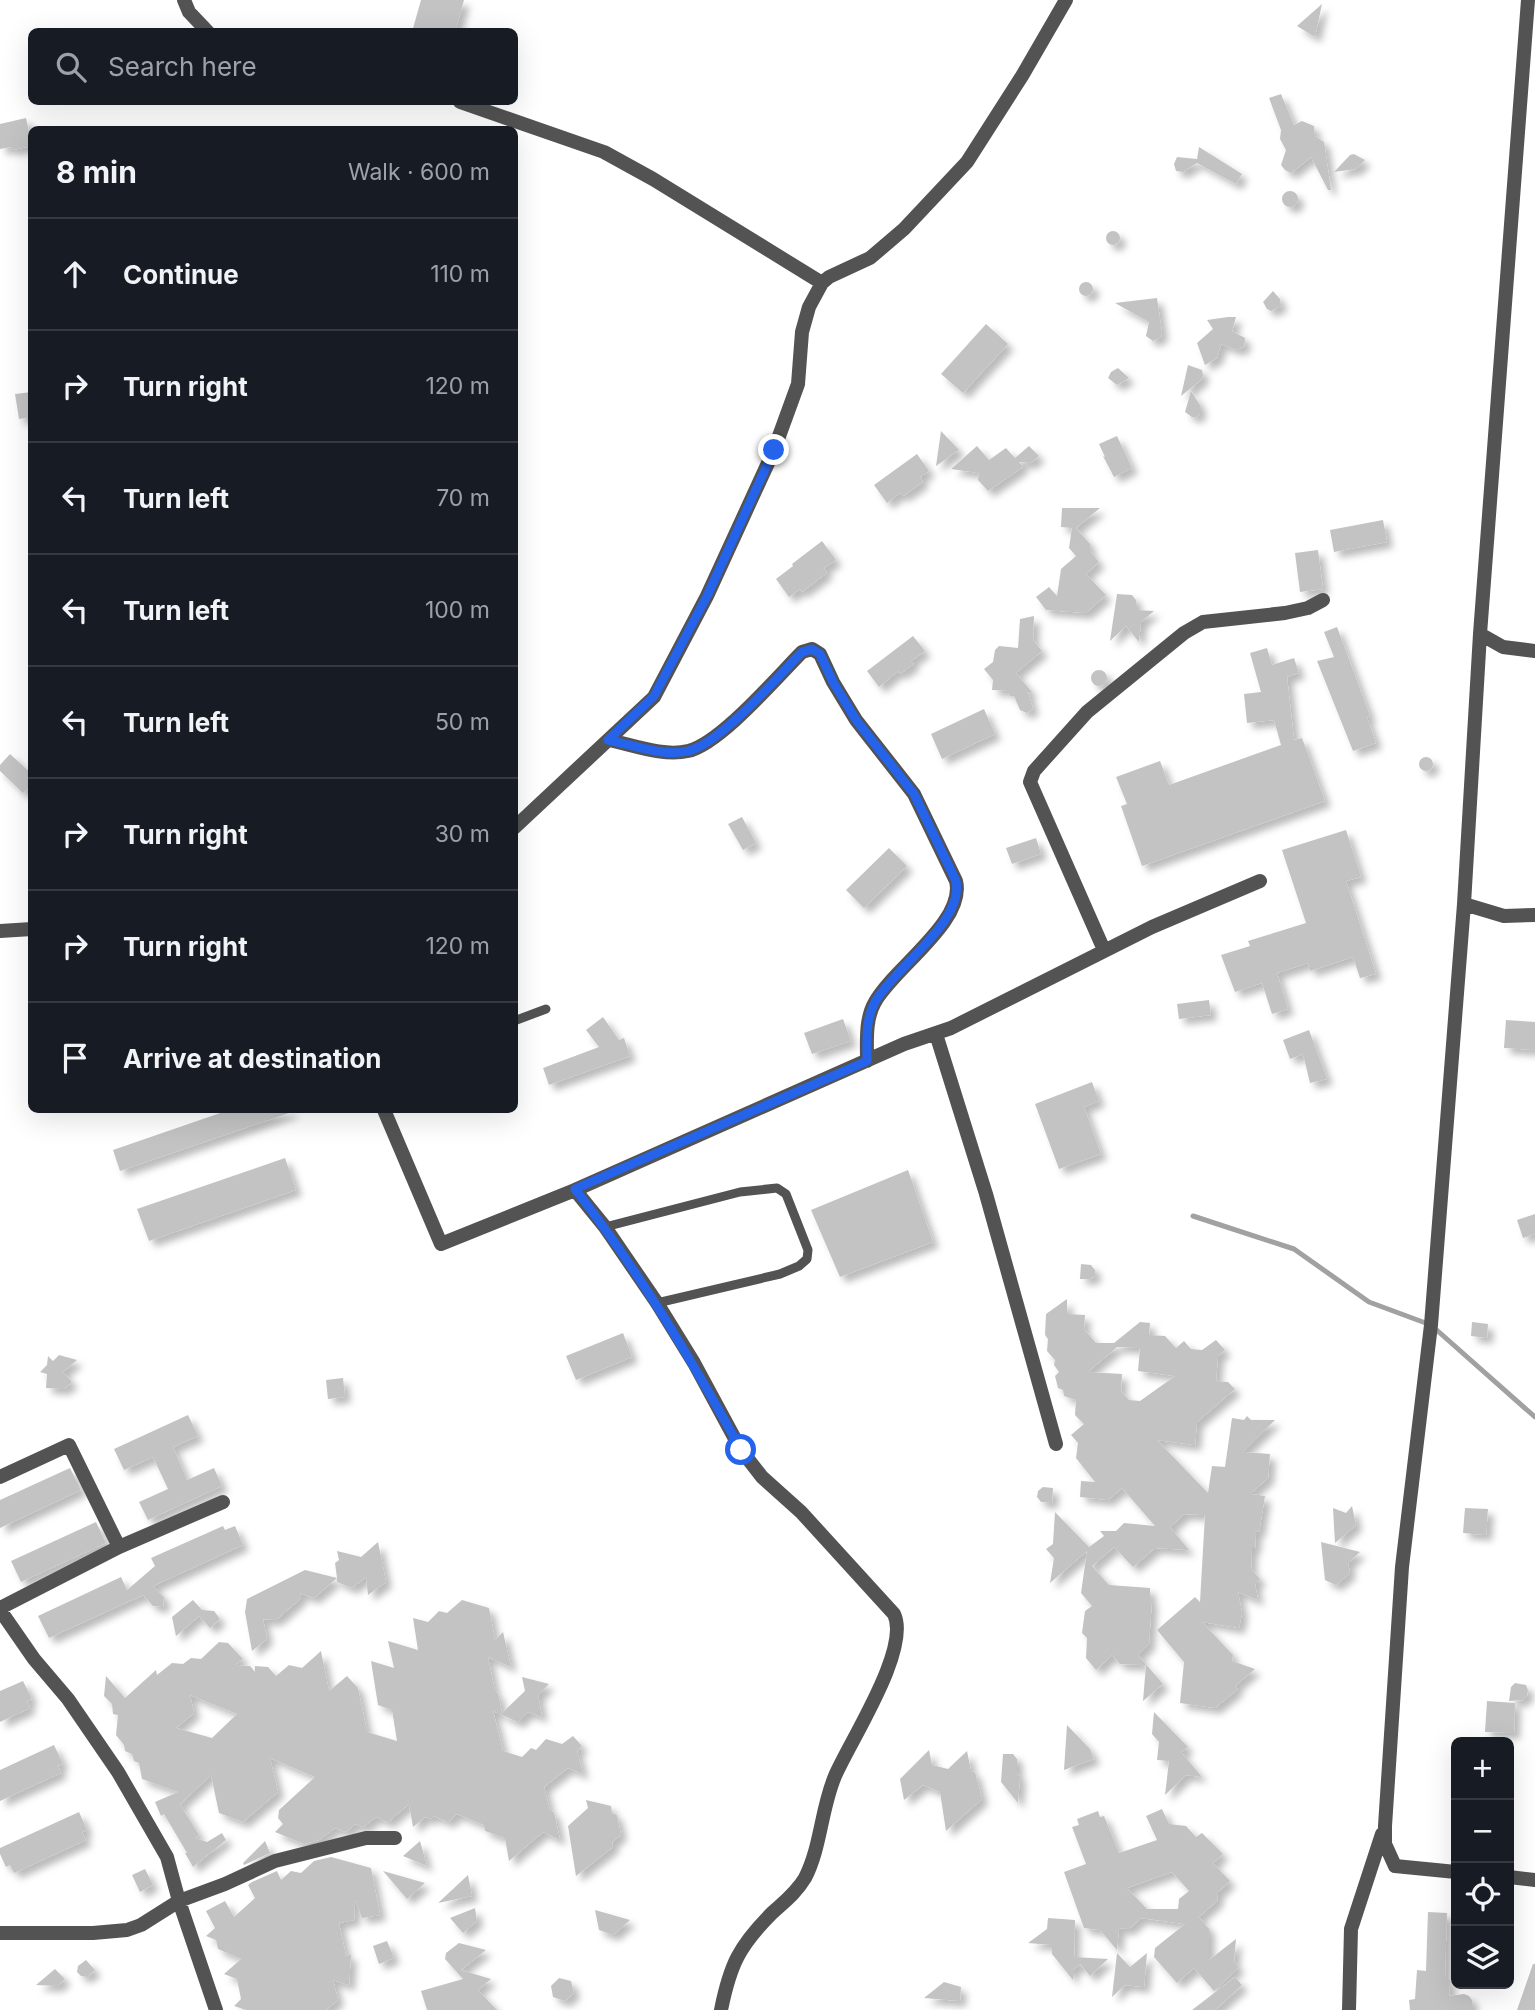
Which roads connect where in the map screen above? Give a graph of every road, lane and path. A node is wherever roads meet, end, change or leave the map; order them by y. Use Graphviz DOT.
graph roads {
  1 [pos="184,0"];
  2 [pos="1066,0"];
  3 [pos="1528,0"];
  4 [pos="204,28"];
  5 [pos="469,105"];
  6 [pos="821,283"];
  7 [pos="1323,600"];
  8 [pos="1480,634"];
  9 [pos="1535,651"];
  10 [pos="608,740"];
  11 [pos="518,824"];
  12 [pos="1260,881"];
  13 [pos="1464,904"];
  14 [pos="1535,915"];
  15 [pos="28,929"];
  16 [pos="0,932"];
  17 [pos="1104,950"];
  18 [pos="546,1009"];
  19 [pos="518,1020"];
  20 [pos="936,1034"];
  21 [pos="867,1061"];
  22 [pos="385,1113"];
  23 [pos="575,1189"];
  24 [pos="605,1227"];
  25 [pos="657,1303"];
  26 [pos="1056,1444"];
  27 [pos="0,1477"];
  28 [pos="223,1502"];
  29 [pos="119,1547"];
  30 [pos="0,1609"];
  31 [pos="1385,1826"];
  32 [pos="395,1838"];
  33 [pos="1451,1872"];
  34 [pos="1514,1878"];
  35 [pos="1535,1880"];
  36 [pos="179,1901"];
  37 [pos="0,1933"];
  38 [pos="216,2010"];
  39 [pos="721,2010"];
  40 [pos="1349,2010"];
  1 -- 4 [label="street"];
  2 -- 6 [label="street"];
  3 -- 8 [label="street"];
  5 -- 6 [label="street"];
  6 -- 10 [label="street"];
  7 -- 17 [label="street"];
  8 -- 9 [label="street"];
  8 -- 13 [label="street"];
  10 -- 11 [label="street"];
  10 -- 21 [label="street"];
  12 -- 17 [label="street"];
  13 -- 14 [label="street"];
  13 -- 31 [label="street"];
  15 -- 16 [label="street"];
  17 -- 20 [label="street"];
  18 -- 19 [label="lane"];
  20 -- 21 [label="street"];
  20 -- 26 [label="street"];
  21 -- 23 [label="street"];
  22 -- 23 [label="street"];
  23 -- 24 [label="street"];
  24 -- 25 [label="street"];
  24 -- 25 [label="lane"];
  25 -- 39 [label="street"];
  27 -- 29 [label="street"];
  28 -- 29 [label="street"];
  29 -- 30 [label="street"];
  30 -- 36 [label="street"];
  31 -- 33 [label="street"];
  31 -- 40 [label="street"];
  32 -- 36 [label="street"];
  34 -- 35 [label="street"];
  36 -- 37 [label="street"];
  36 -- 38 [label="street"];
}
